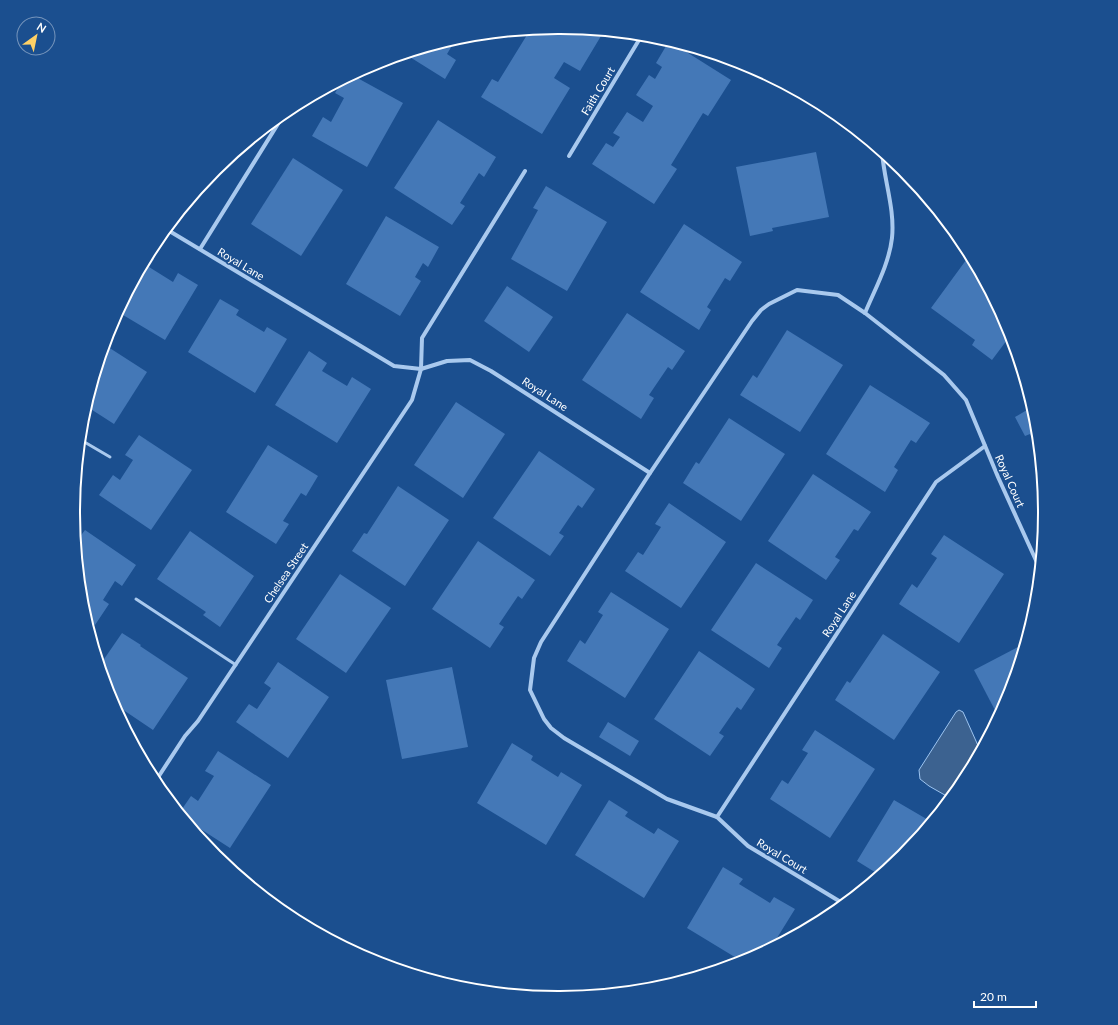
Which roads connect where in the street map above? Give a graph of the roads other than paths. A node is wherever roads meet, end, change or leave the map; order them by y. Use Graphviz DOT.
graph roads {
  1 [pos="638,41"];
  2 [pos="276,127"];
  3 [pos="569,156"];
  4 [pos="884,162"];
  5 [pos="525,171"];
  6 [pos="171,232"];
  7 [pos="200,249"];
  8 [pos="865,313"];
  9 [pos="421,369"];
  10 [pos="86,443"];
  11 [pos="985,446"];
  12 [pos="110,457"];
  13 [pos="650,473"];
  14 [pos="1035,558"];
  15 [pos="136,599"];
  16 [pos="236,665"];
  17 [pos="160,776"];
  18 [pos="717,817"];
  19 [pos="838,900"];
  1 -- 3 [label="street, Faith Court"];
  2 -- 7 [label="street"];
  4 -- 8 [label="street"];
  5 -- 9 [label="street"];
  6 -- 7 [label="street, Royal Lane"];
  7 -- 9 [label="street, Royal Lane"];
  8 -- 11 [label="street"];
  8 -- 13 [label="street"];
  9 -- 13 [label="street, Royal Lane"];
  9 -- 16 [label="street, Chelsea Street"];
  10 -- 12 [label="lane"];
  11 -- 14 [label="street, Royal Court"];
  11 -- 18 [label="street, Royal Lane"];
  13 -- 18 [label="street"];
  15 -- 16 [label="lane"];
  16 -- 17 [label="street, Chelsea Street"];
  18 -- 19 [label="street, Royal Court"];
}
